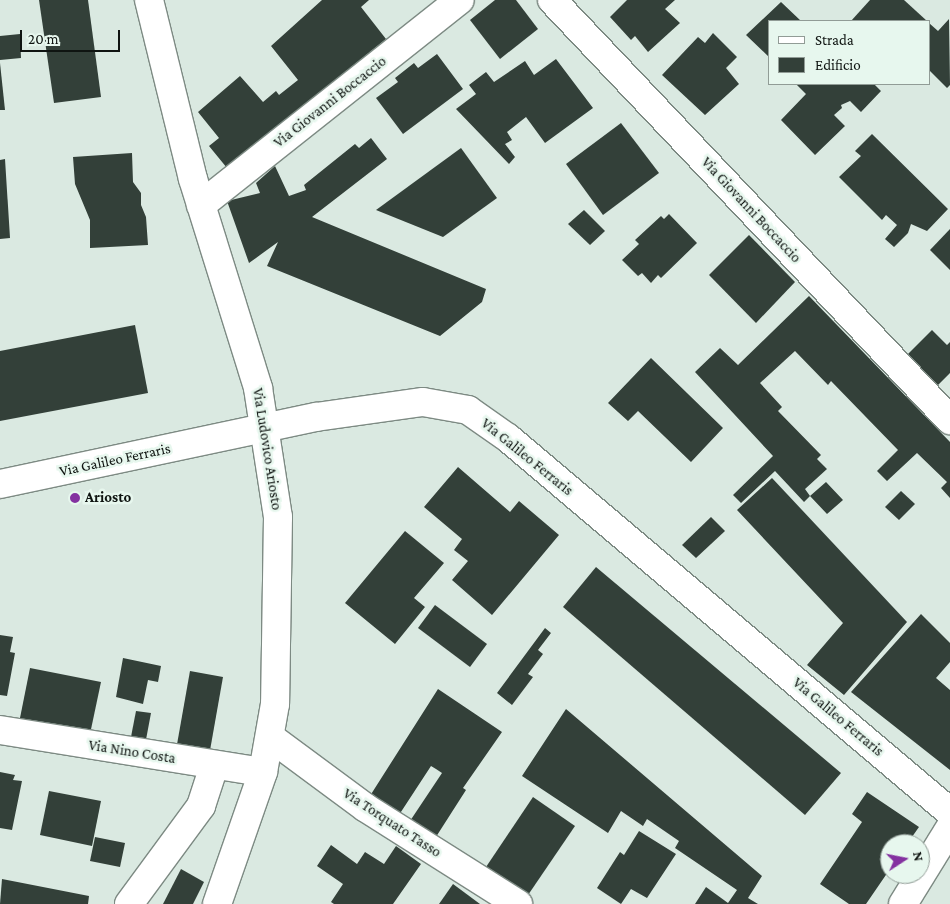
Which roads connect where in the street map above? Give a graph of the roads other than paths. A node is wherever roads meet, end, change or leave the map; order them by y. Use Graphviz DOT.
graph roads {
  1 [pos="149,0"];
  2 [pos="460,0"];
  3 [pos="552,0"];
  4 [pos="200,204"];
  5 [pos="950,420"];
  6 [pos="262,429"];
  7 [pos="0,484"];
  8 [pos="0,730"];
  9 [pos="270,737"];
  10 [pos="214,766"];
  11 [pos="263,772"];
  12 [pos="950,812"];
  13 [pos="950,828"];
  14 [pos="129,904"];
  15 [pos="217,904"];
  16 [pos="518,904"];
  17 [pos="903,904"];
  1 -- 4 [label="street, Via Ludovico Ariosto"];
  2 -- 4 [label="street, Via Giovanni Boccaccio"];
  3 -- 5 [label="street, Via Giovanni Boccaccio"];
  4 -- 6 [label="street, Via Ludovico Ariosto"];
  6 -- 7 [label="street, Via Galileo Ferraris"];
  6 -- 9 [label="street, Via Ludovico Ariosto"];
  6 -- 12 [label="street, Via Galileo Ferraris"];
  8 -- 10 [label="street, Via Nino Costa"];
  9 -- 11 [label="street, Via Ludovico Ariosto"];
  9 -- 16 [label="street, Via Torquato Tasso"];
  10 -- 11 [label="street, Via Nino Costa"];
  10 -- 14 [label="street"];
  11 -- 15 [label="street, Via Ludovico Ariosto"];
  13 -- 17 [label="street"];
}
